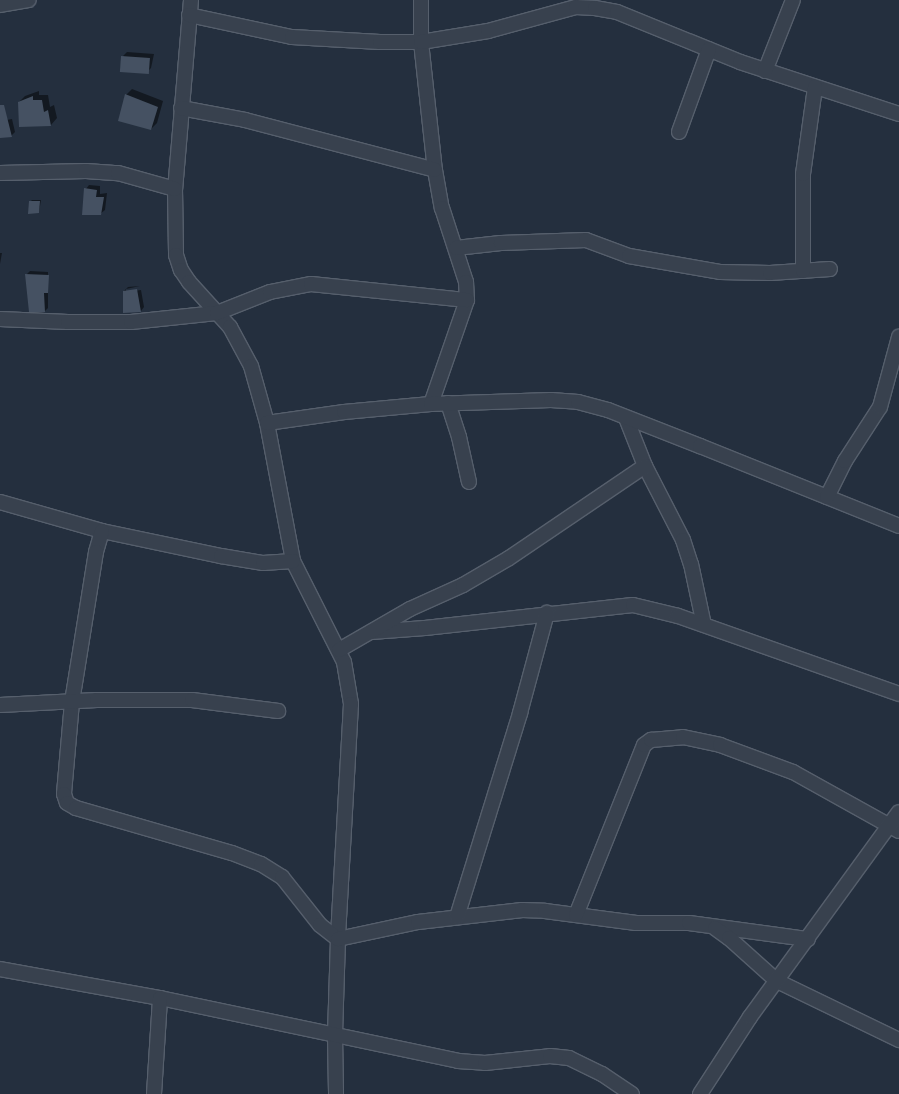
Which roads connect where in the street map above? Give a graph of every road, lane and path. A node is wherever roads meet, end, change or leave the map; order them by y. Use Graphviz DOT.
graph roads {
  1 [pos="29,0"];
  2 [pos="191,0"];
  3 [pos="421,0"];
  4 [pos="793,0"];
  5 [pos="0,5"];
  6 [pos="189,14"];
  7 [pos="421,42"];
  8 [pos="709,50"];
  9 [pos="765,71"];
  10 [pos="815,87"];
  11 [pos="181,108"];
  12 [pos="899,114"];
  13 [pos="679,132"];
  14 [pos="435,170"];
  15 [pos="0,173"];
  16 [pos="176,189"];
  17 [pos="456,248"];
  18 [pos="830,269"];
  19 [pos="803,271"];
  20 [pos="467,300"];
  21 [pos="217,313"];
  22 [pos="0,319"];
  23 [pos="899,337"];
  24 [pos="885,394"];
  25 [pos="899,397"];
  26 [pos="448,403"];
  27 [pos="431,404"];
  28 [pos="626,418"];
  29 [pos="267,423"];
  30 [pos="645,466"];
  31 [pos="468,482"];
  32 [pos="827,497"];
  33 [pos="0,502"];
  34 [pos="899,526"];
  35 [pos="102,531"];
  36 [pos="293,561"];
  37 [pos="547,613"];
  38 [pos="704,625"];
  39 [pos="372,632"];
  40 [pos="339,650"];
  41 [pos="899,694"];
  42 [pos="72,702"];
  43 [pos="0,705"];
  44 [pos="278,711"];
  45 [pos="899,812"];
  46 [pos="895,828"];
  47 [pos="576,915"];
  48 [pos="457,917"];
  49 [pos="712,926"];
  50 [pos="338,939"];
  51 [pos="808,939"];
  52 [pos="0,968"];
  53 [pos="777,981"];
  54 [pos="160,998"];
  55 [pos="335,1035"];
  56 [pos="899,1040"];
  57 [pos="154,1094"];
  58 [pos="336,1094"];
  59 [pos="632,1094"];
  60 [pos="700,1094"];
  1 -- 5 [label="street"];
  2 -- 6 [label="street"];
  3 -- 7 [label="street"];
  4 -- 9 [label="street"];
  6 -- 7 [label="street"];
  6 -- 11 [label="street"];
  7 -- 8 [label="street"];
  7 -- 14 [label="street"];
  8 -- 9 [label="street"];
  8 -- 13 [label="street"];
  9 -- 10 [label="street"];
  10 -- 12 [label="street"];
  10 -- 19 [label="street"];
  11 -- 14 [label="street"];
  11 -- 16 [label="street"];
  14 -- 17 [label="street"];
  15 -- 16 [label="street"];
  16 -- 21 [label="street"];
  17 -- 19 [label="street"];
  17 -- 20 [label="street"];
  18 -- 19 [label="street"];
  20 -- 21 [label="street"];
  20 -- 27 [label="street"];
  21 -- 22 [label="street"];
  21 -- 29 [label="street"];
  23 -- 24 [label="street"];
  24 -- 25 [label="street"];
  24 -- 32 [label="street"];
  26 -- 27 [label="street"];
  26 -- 28 [label="street"];
  26 -- 31 [label="street"];
  27 -- 29 [label="street"];
  28 -- 30 [label="street"];
  28 -- 32 [label="street"];
  29 -- 36 [label="street"];
  30 -- 38 [label="street"];
  30 -- 39 [label="street"];
  32 -- 34 [label="street"];
  33 -- 35 [label="street"];
  35 -- 36 [label="street"];
  35 -- 42 [label="street"];
  36 -- 40 [label="street"];
  37 -- 38 [label="street"];
  37 -- 39 [label="street"];
  37 -- 48 [label="street"];
  38 -- 41 [label="street"];
  39 -- 40 [label="street"];
  40 -- 50 [label="street"];
  42 -- 43 [label="street"];
  42 -- 44 [label="street"];
  42 -- 50 [label="street"];
  45 -- 46 [label="street"];
  46 -- 47 [label="street"];
  46 -- 51 [label="street"];
  47 -- 48 [label="street"];
  47 -- 49 [label="street"];
  48 -- 50 [label="street"];
  49 -- 51 [label="street"];
  49 -- 53 [label="street"];
  50 -- 55 [label="street"];
  51 -- 53 [label="street"];
  52 -- 54 [label="street"];
  53 -- 56 [label="street"];
  53 -- 60 [label="street"];
  54 -- 55 [label="street"];
  54 -- 57 [label="street"];
  55 -- 58 [label="street"];
  55 -- 59 [label="street"];
}
